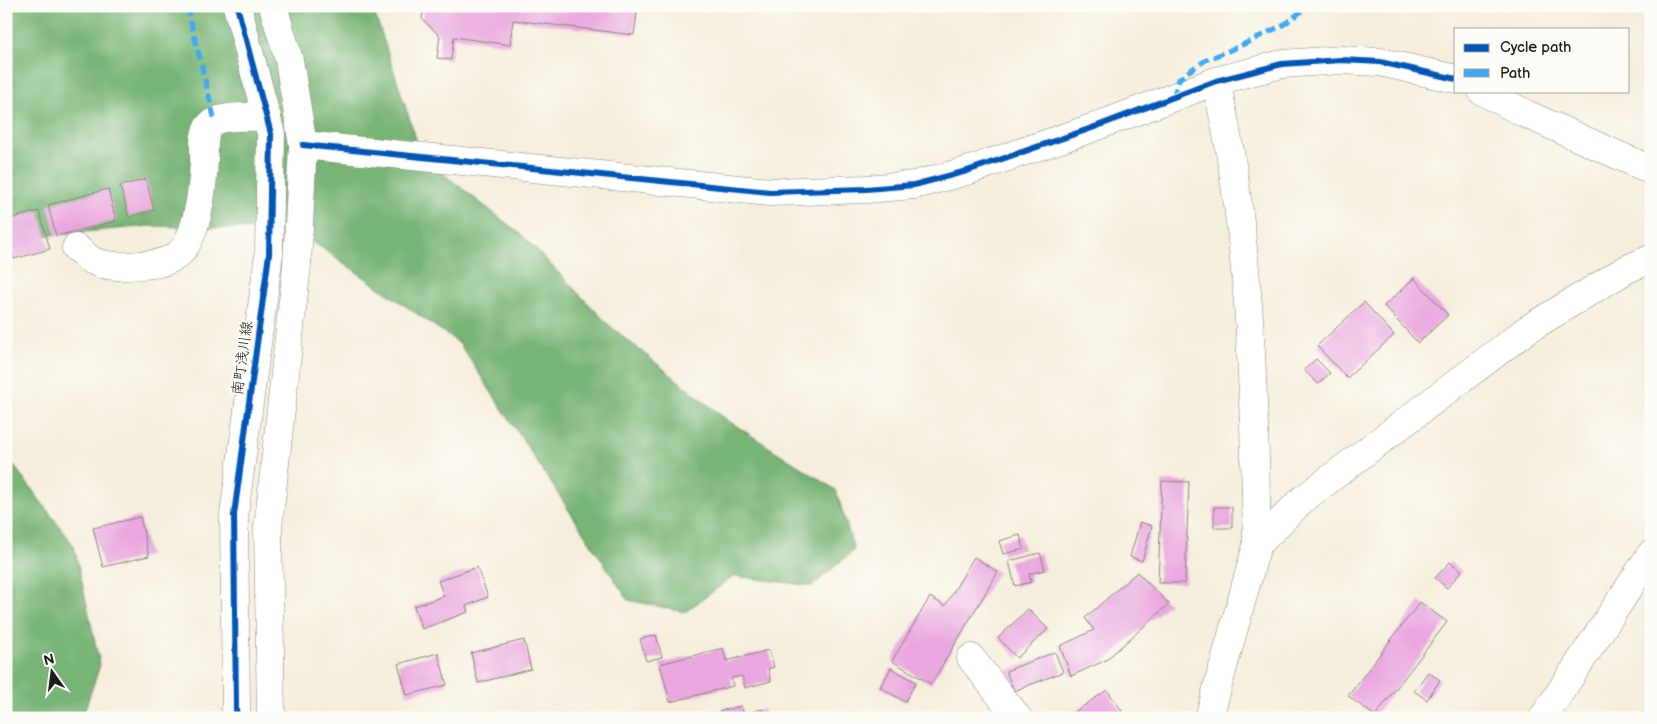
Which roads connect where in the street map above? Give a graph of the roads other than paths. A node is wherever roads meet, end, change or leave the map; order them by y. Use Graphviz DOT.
graph roads {
  1 [pos="236,6"];
  2 [pos="273,6"];
  3 [pos="1454,80"];
  4 [pos="1216,81"];
  5 [pos="1484,92"];
  6 [pos="267,117"];
  7 [pos="303,145"];
  8 [pos="1651,170"];
  9 [pos="76,248"];
  10 [pos="1651,259"];
  11 [pos="1257,545"];
  12 [pos="1651,554"];
  13 [pos="972,658"];
  14 [pos="237,718"];
  15 [pos="271,718"];
  16 [pos="1018,718"];
  17 [pos="1209,718"];
  18 [pos="1543,718"];
  1 -- 6 [label="street, 南町浅川線"];
  2 -- 7 [label="street"];
  3 -- 4 [label="street"];
  4 -- 7 [label="street"];
  4 -- 11 [label="street"];
  5 -- 8 [label="street"];
  6 -- 9 [label="street"];
  6 -- 14 [label="street, 南町浅川線"];
  7 -- 15 [label="street"];
  10 -- 11 [label="street"];
  11 -- 17 [label="street"];
  12 -- 18 [label="street"];
  13 -- 16 [label="street"];
}
